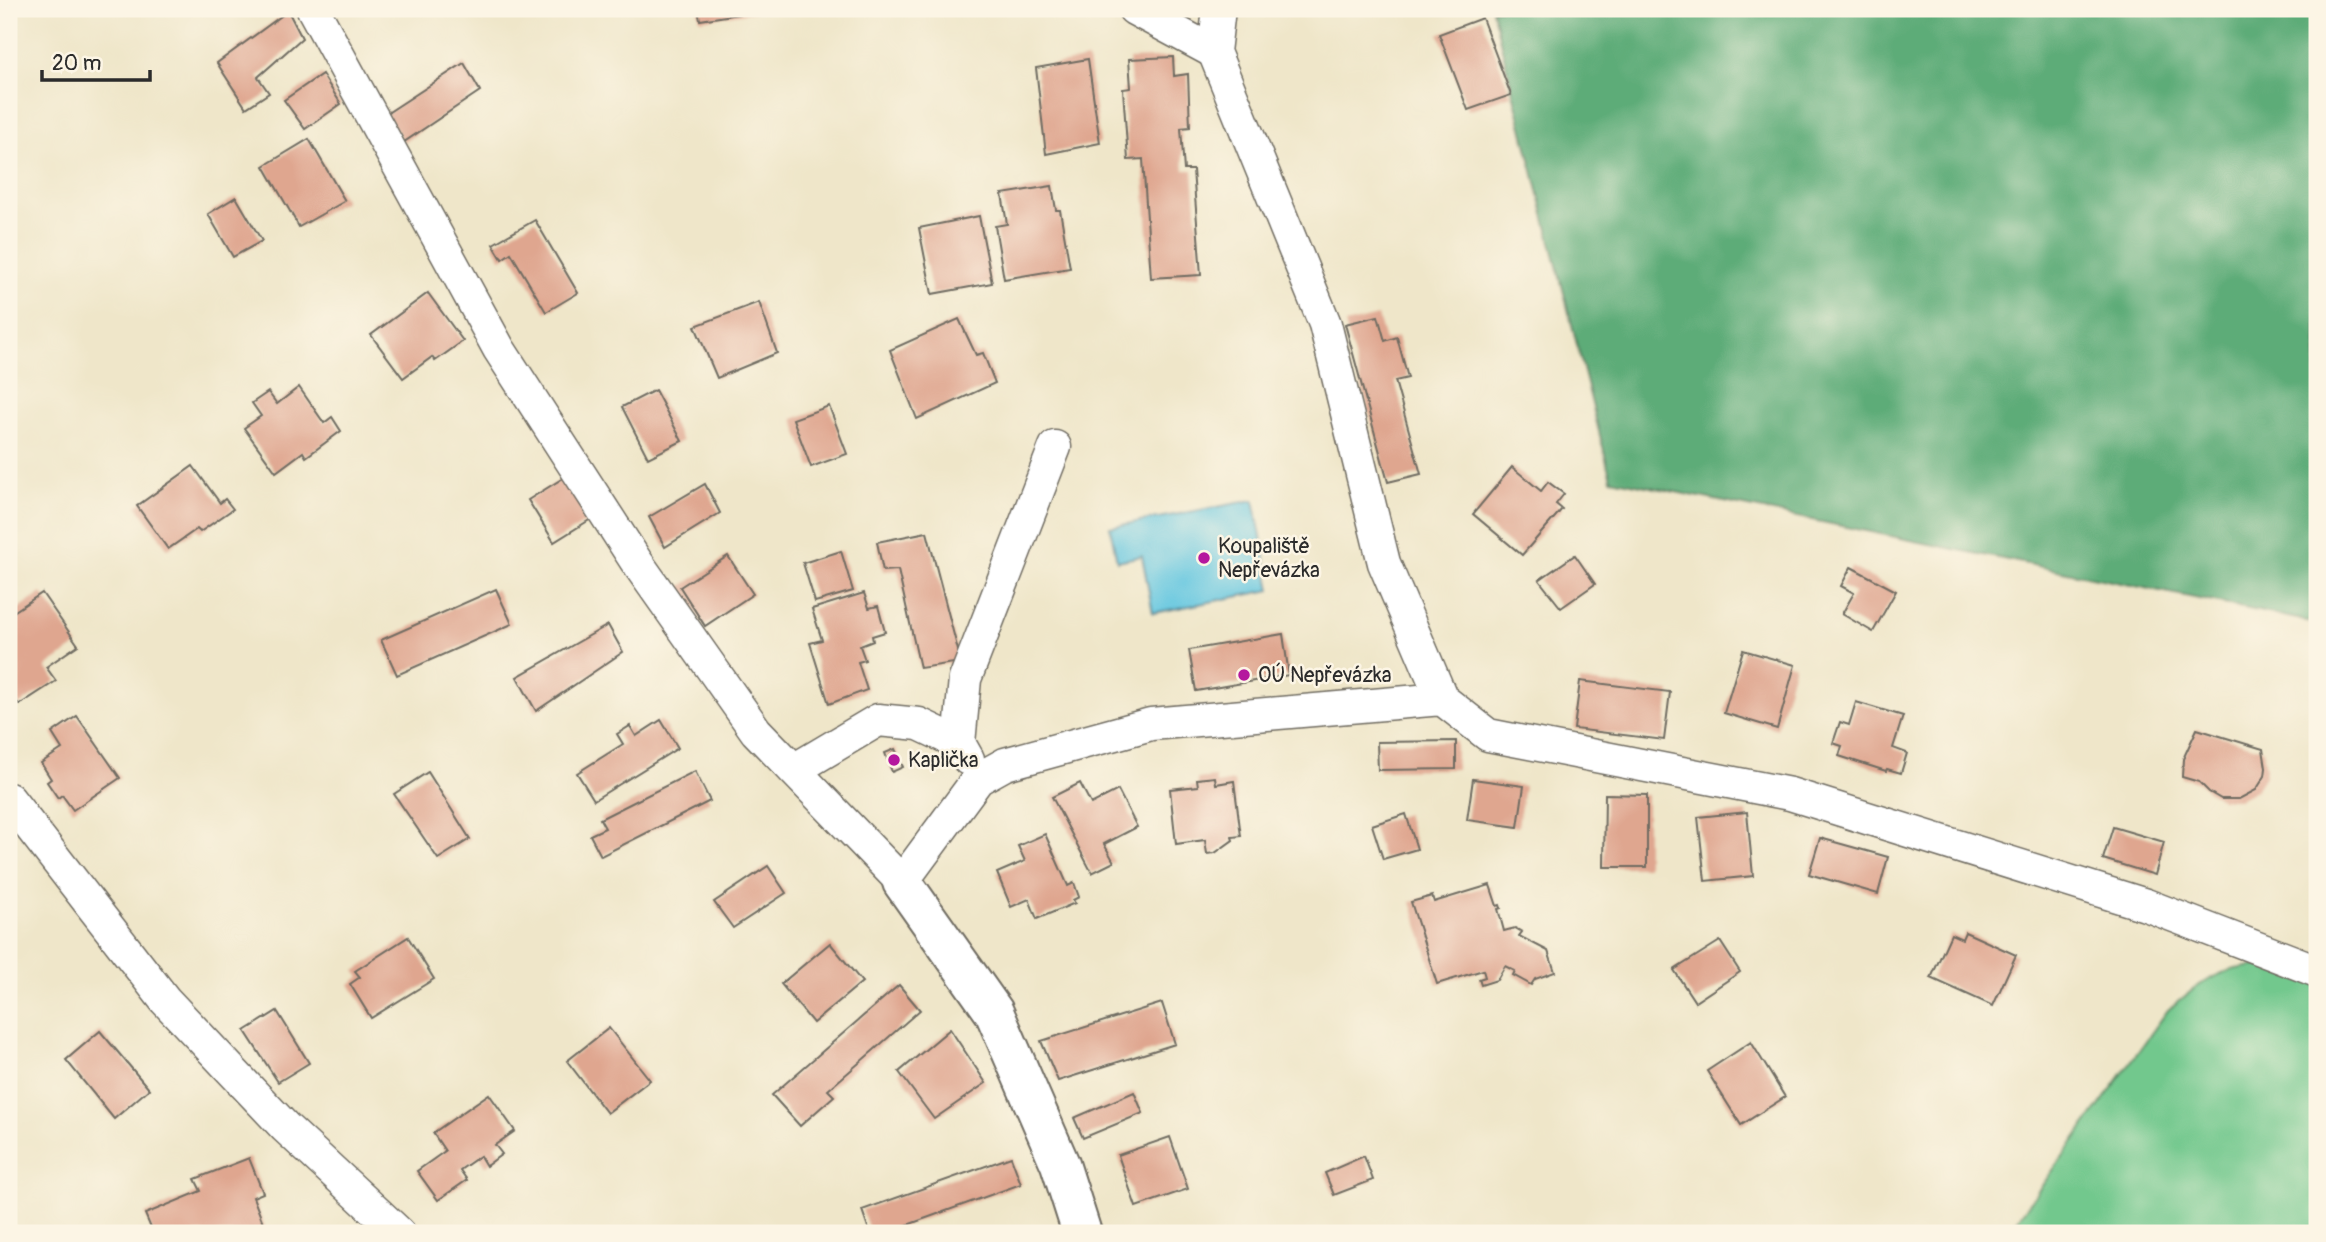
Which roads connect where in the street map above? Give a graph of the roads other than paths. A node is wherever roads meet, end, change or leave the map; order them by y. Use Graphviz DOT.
graph roads {
  1 [pos="313,9"];
  2 [pos="1134,9"];
  3 [pos="1219,9"];
  4 [pos="1214,52"];
  5 [pos="1055,447"];
  6 [pos="1442,699"];
  7 [pos="959,743"];
  8 [pos="794,770"];
  9 [pos="978,779"];
  10 [pos="9,799"];
  11 [pos="902,882"];
  12 [pos="2317,971"];
  13 [pos="399,1233"];
  14 [pos="1082,1233"];
  1 -- 8 [label="street"];
  2 -- 4 [label="street"];
  3 -- 4 [label="street"];
  4 -- 6 [label="street"];
  5 -- 7 [label="street"];
  6 -- 9 [label="street"];
  6 -- 12 [label="street"];
  7 -- 8 [label="street"];
  7 -- 9 [label="street"];
  8 -- 11 [label="street"];
  9 -- 11 [label="street"];
  10 -- 13 [label="street"];
  11 -- 14 [label="street"];
}
